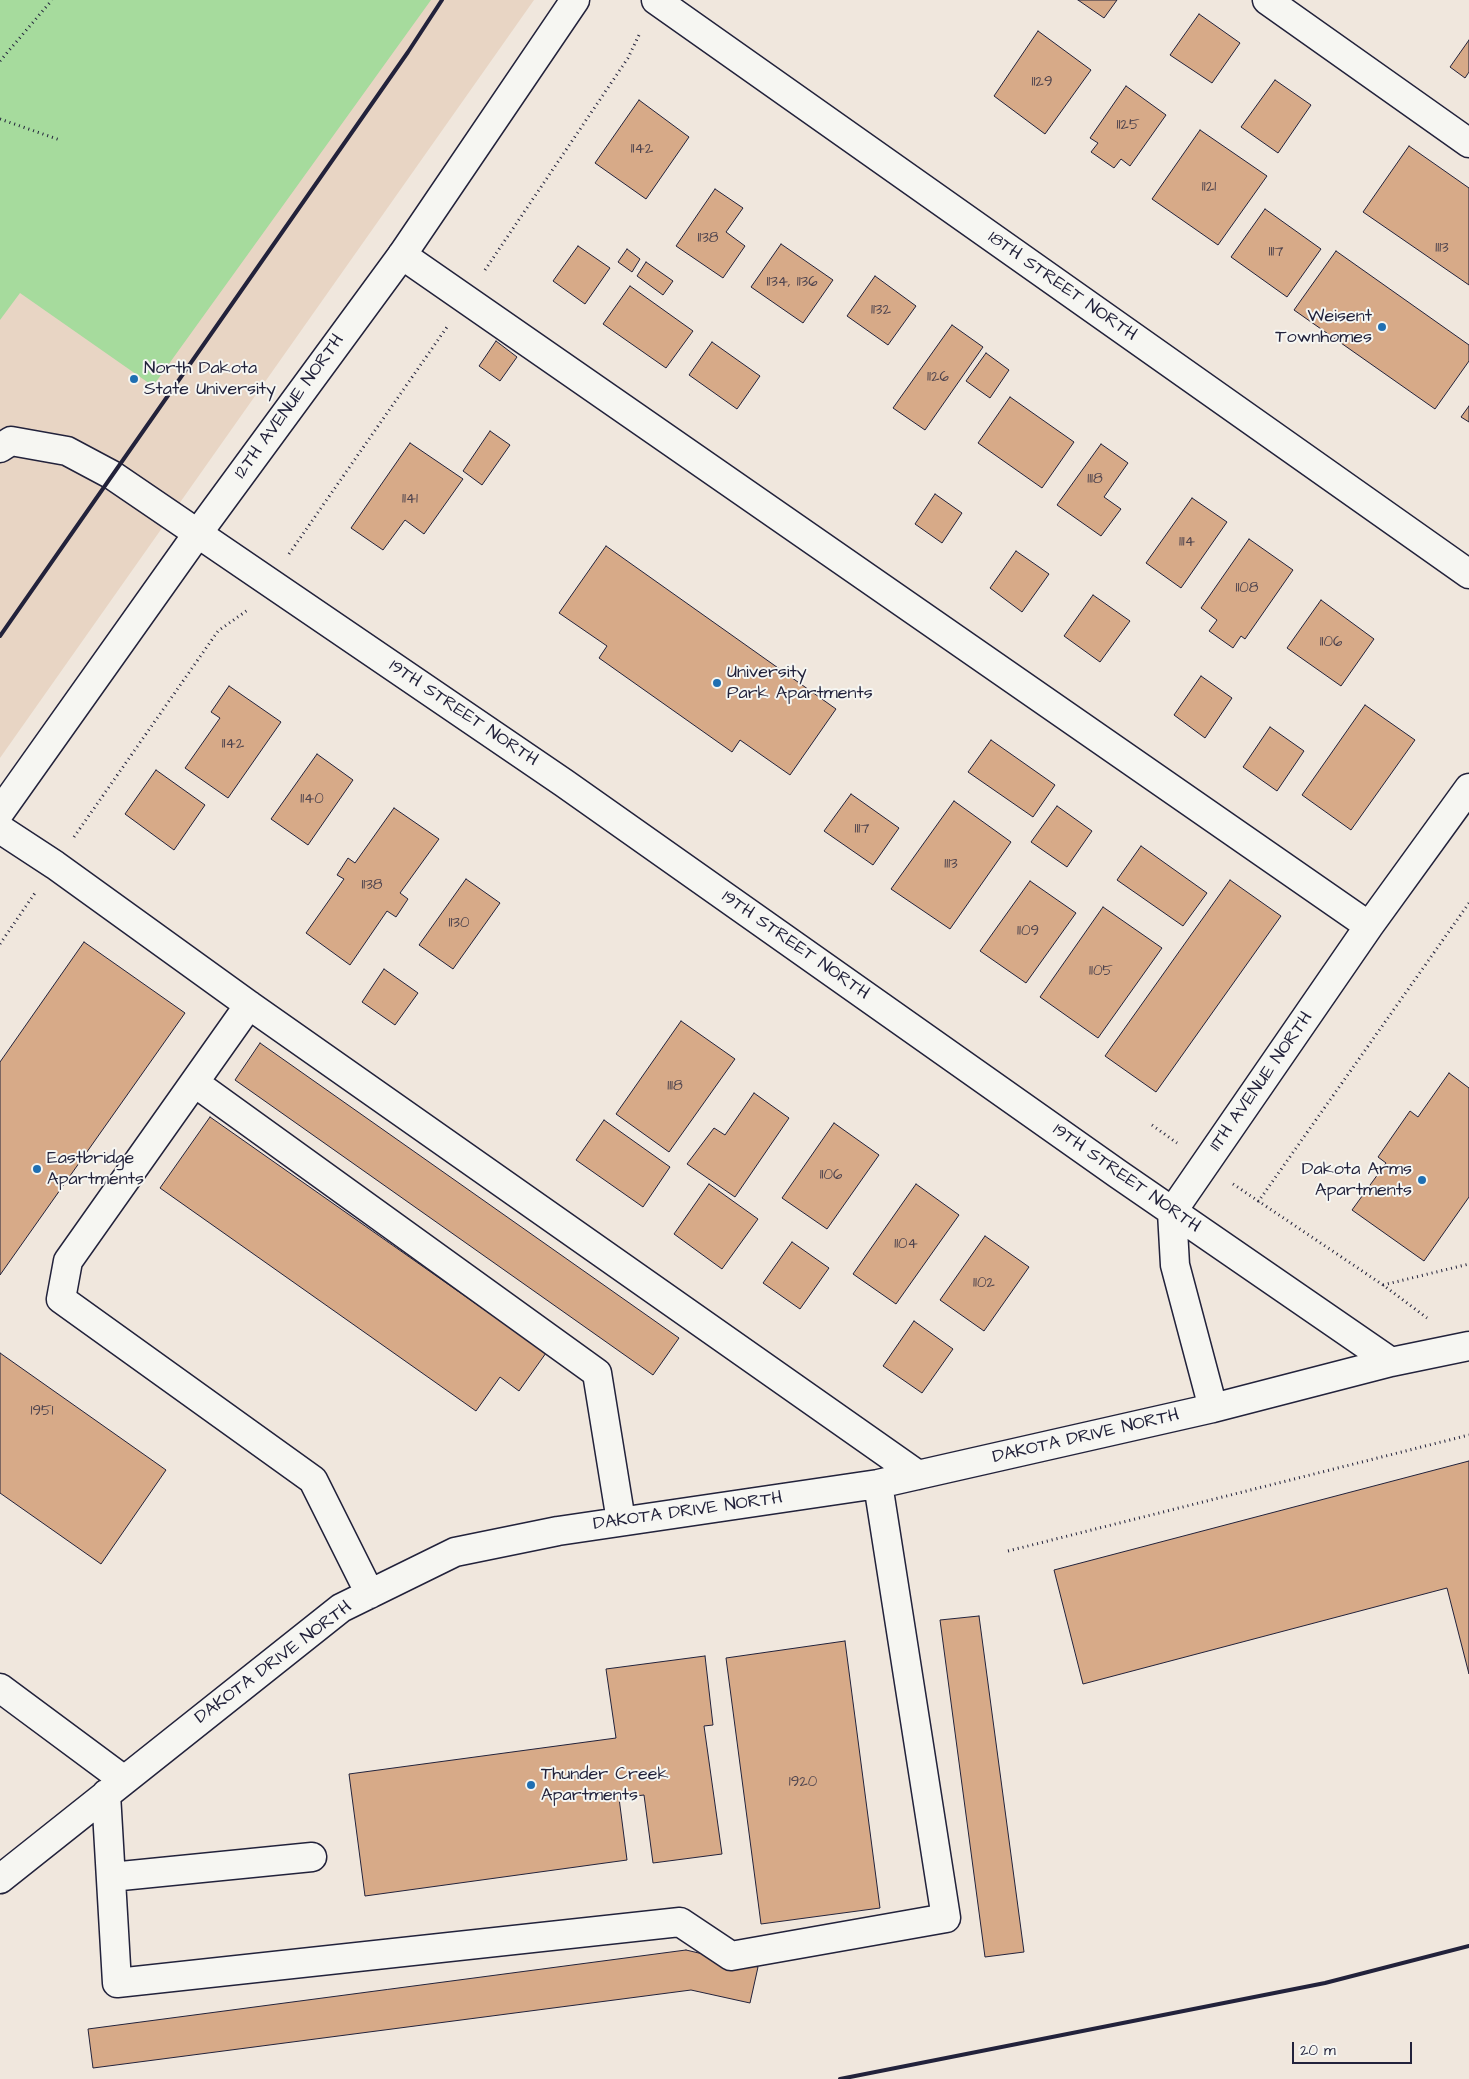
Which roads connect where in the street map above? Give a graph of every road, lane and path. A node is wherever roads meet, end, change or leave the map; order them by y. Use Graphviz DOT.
graph roads {
  1 [pos="52,0"];
  2 [pos="576,0"];
  3 [pos="1267,0"];
  4 [pos="658,2"];
  5 [pos="0,62"];
  6 [pos="0,119"];
  7 [pos="60,140"];
  8 [pos="1469,143"];
  9 [pos="402,255"];
  10 [pos="466,300"];
  11 [pos="0,448"];
  12 [pos="198,532"];
  13 [pos="1469,574"];
  14 [pos="269,582"];
  15 [pos="1469,788"];
  16 [pos="0,812"];
  17 [pos="0,829"];
  18 [pos="55,865"];
  19 [pos="1469,902"];
  20 [pos="1369,926"];
  21 [pos="0,944"];
  22 [pos="249,1005"];
  23 [pos="194,1083"];
  24 [pos="1152,1125"];
  25 [pos="1205,1164"];
  26 [pos="1258,1202"];
  27 [pos="1172,1212"];
  28 [pos="1469,1264"];
  29 [pos="1383,1285"];
  30 [pos="1467,1346"];
  31 [pos="1391,1362"];
  32 [pos="1213,1408"];
  33 [pos="1469,1435"];
  34 [pos="918,1475"];
  35 [pos="878,1484"];
  36 [pos="621,1521"];
  37 [pos="1008,1551"];
  38 [pos="370,1594"];
  39 [pos="0,1688"];
  40 [pos="115,1787"];
  41 [pos="312,1857"];
  42 [pos="111,1877"];
  43 [pos="0,1879"];
  1 -- 5 [label="path"];
  2 -- 9 [label="street, 12TH AVENUE NORTH"];
  3 -- 8 [label="street"];
  4 -- 10 [label="path"];
  4 -- 13 [label="street, 18TH STREET NORTH"];
  6 -- 7 [label="path"];
  9 -- 10 [label="street"];
  9 -- 12 [label="street, 12TH AVENUE NORTH"];
  10 -- 14 [label="path"];
  10 -- 20 [label="street"];
  11 -- 12 [label="street, 19TH STREET NORTH"];
  12 -- 14 [label="street, 19TH STREET NORTH"];
  12 -- 16 [label="street, 12TH AVENUE NORTH"];
  14 -- 18 [label="path"];
  14 -- 27 [label="street, 19TH STREET NORTH"];
  15 -- 20 [label="street, 11TH AVENUE NORTH"];
  17 -- 18 [label="street"];
  18 -- 21 [label="path"];
  18 -- 22 [label="street"];
  19 -- 26 [label="path"];
  20 -- 25 [label="street, 11TH AVENUE NORTH"];
  22 -- 23 [label="street"];
  22 -- 34 [label="street"];
  23 -- 36 [label="street"];
  23 -- 38 [label="street"];
  24 -- 25 [label="path"];
  25 -- 26 [label="path"];
  25 -- 27 [label="street, 11TH AVENUE NORTH"];
  26 -- 29 [label="path"];
  27 -- 31 [label="street, 19TH STREET NORTH"];
  27 -- 32 [label="street"];
  28 -- 29 [label="path"];
  29 -- 30 [label="path"];
  30 -- 31 [label="street, DAKOTA DRIVE NORTH"];
  31 -- 32 [label="street, DAKOTA DRIVE NORTH"];
  32 -- 34 [label="street, DAKOTA DRIVE NORTH"];
  33 -- 37 [label="path"];
  34 -- 35 [label="street, DAKOTA DRIVE NORTH"];
  35 -- 36 [label="street, DAKOTA DRIVE NORTH"];
  35 -- 42 [label="street"];
  36 -- 38 [label="street, DAKOTA DRIVE NORTH"];
  38 -- 40 [label="street, DAKOTA DRIVE NORTH"];
  39 -- 40 [label="street"];
  40 -- 42 [label="street"];
  40 -- 43 [label="street, DAKOTA DRIVE NORTH"];
  41 -- 42 [label="street"];
}
